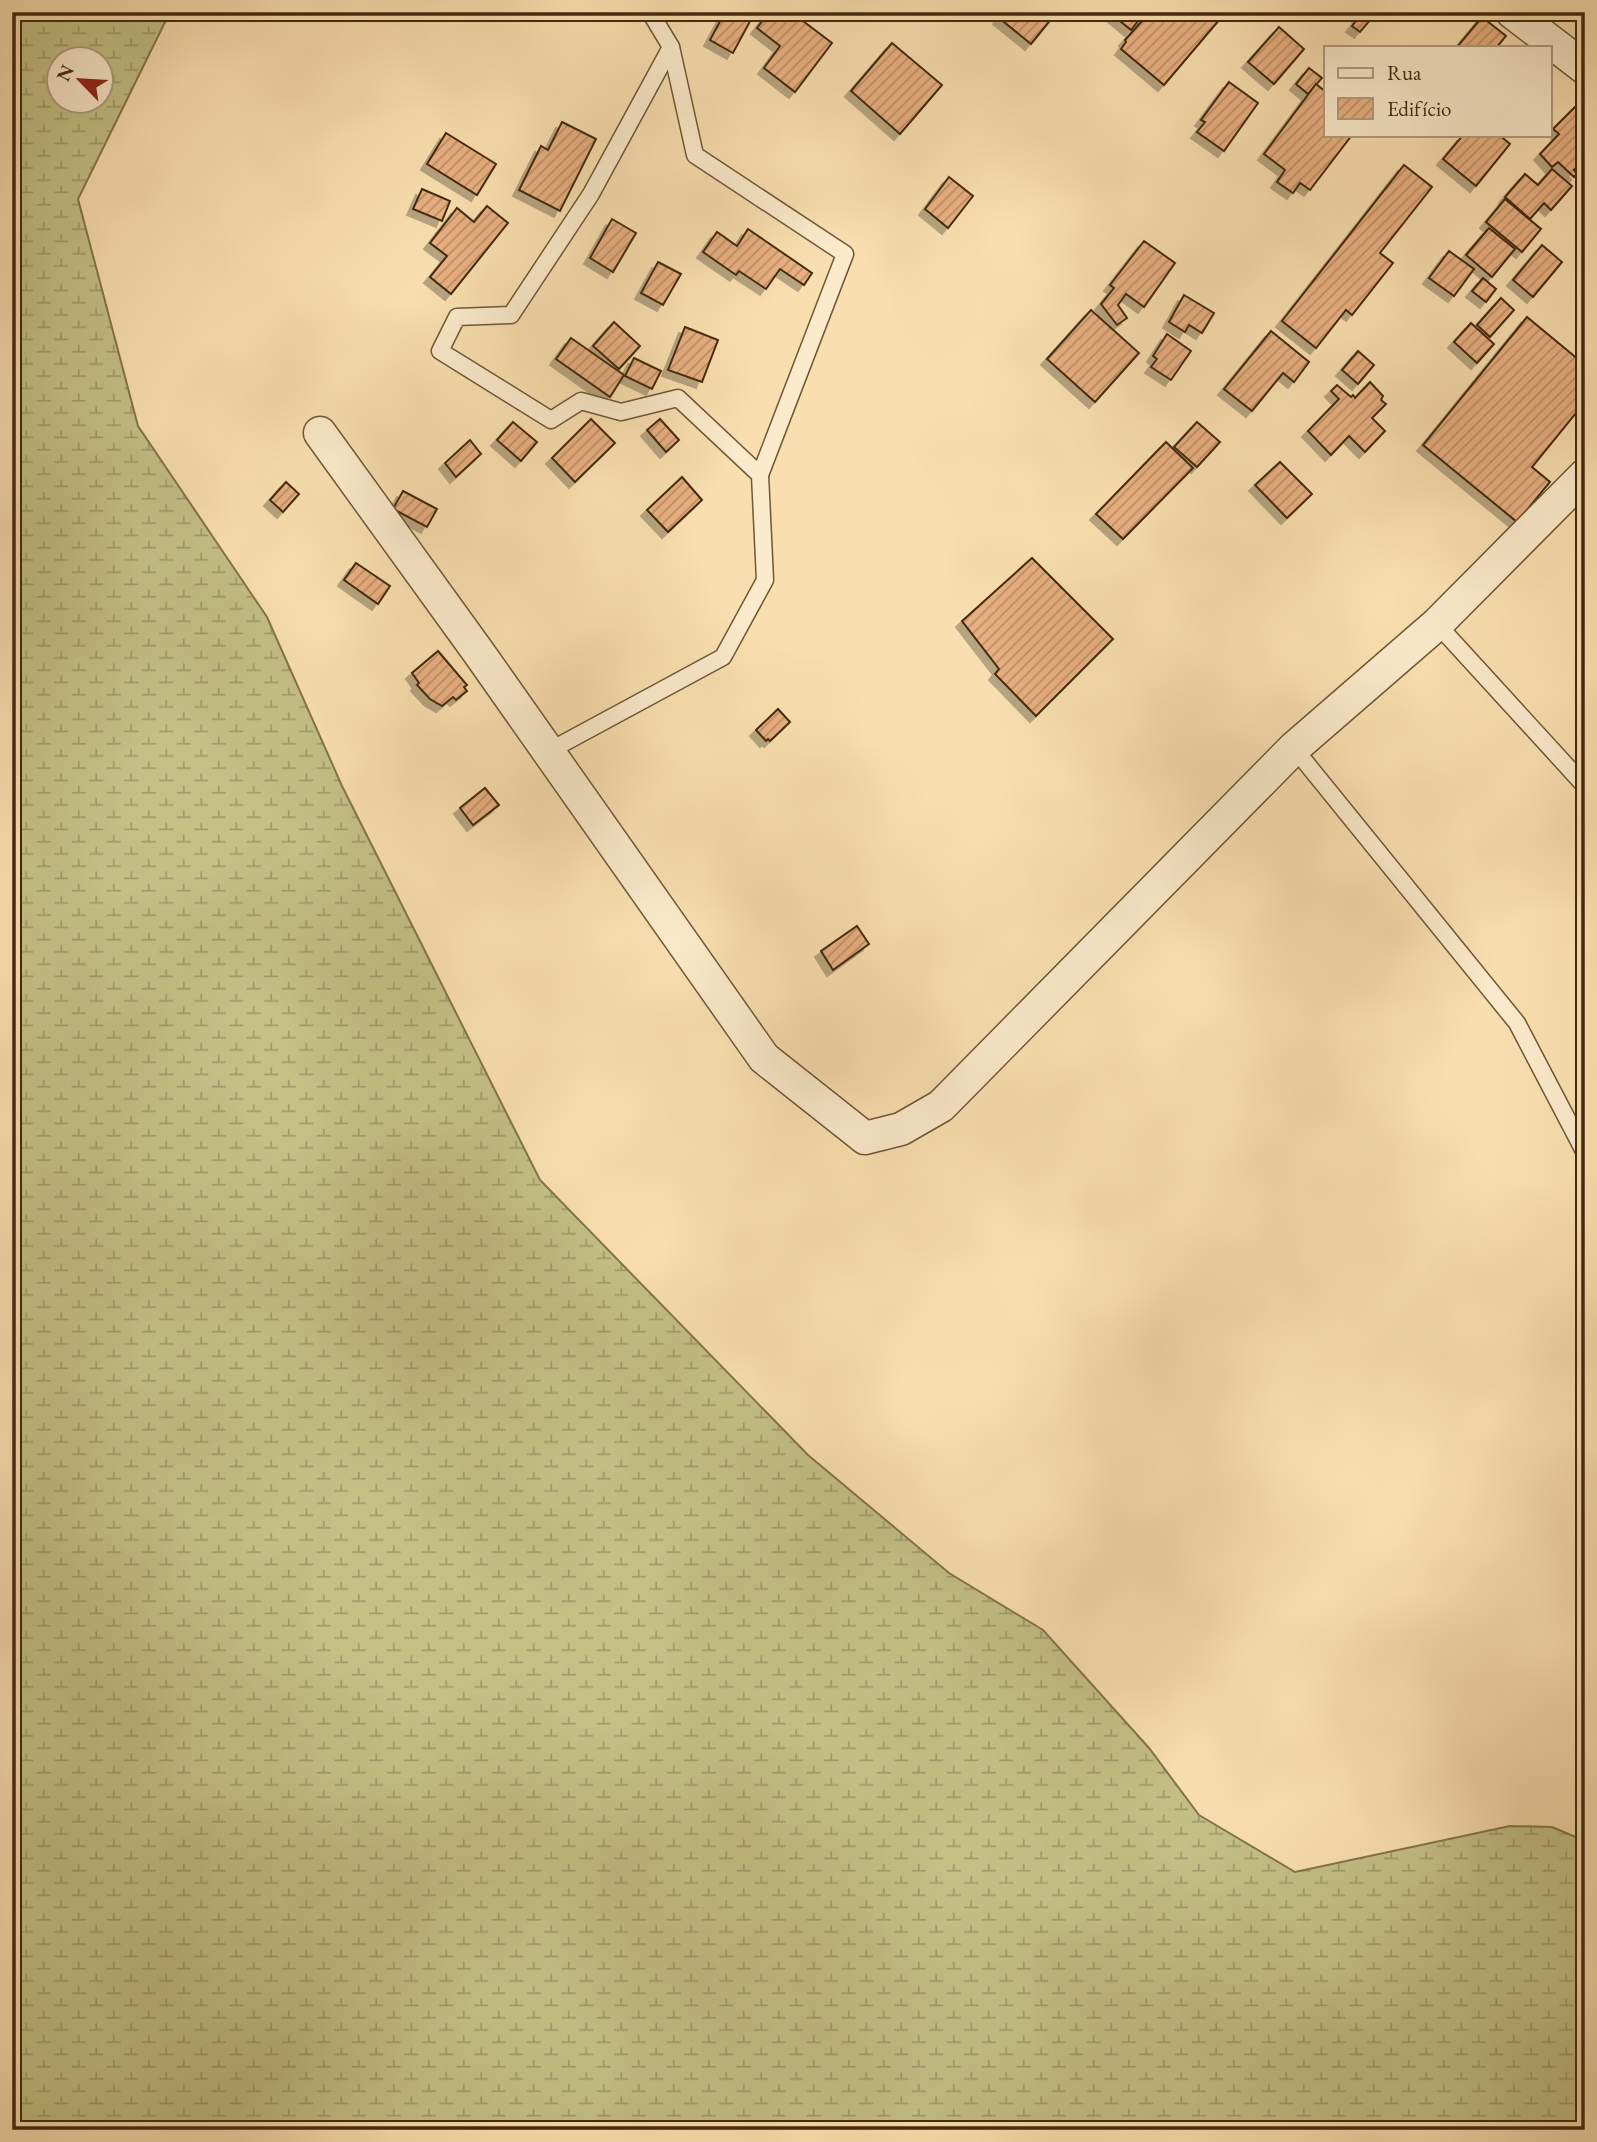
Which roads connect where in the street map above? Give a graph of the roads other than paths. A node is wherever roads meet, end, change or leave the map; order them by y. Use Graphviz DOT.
graph roads {
  1 [pos="650,12"];
  2 [pos="1512,12"];
  3 [pos="671,47"];
  4 [pos="1585,68"];
  5 [pos="320,433"];
  6 [pos="760,475"];
  7 [pos="1585,475"];
  8 [pos="1437,624"];
  9 [pos="1294,748"];
  10 [pos="549,751"];
  11 [pos="1585,786"];
  12 [pos="1585,1153"];
  1 -- 3 [label="lane"];
  2 -- 4 [label="street"];
  3 -- 6 [label="lane"];
  3 -- 6 [label="lane"];
  5 -- 10 [label="street"];
  6 -- 10 [label="lane"];
  7 -- 8 [label="street"];
  8 -- 9 [label="street"];
  8 -- 11 [label="lane"];
  9 -- 10 [label="street"];
  9 -- 12 [label="lane"];
}
